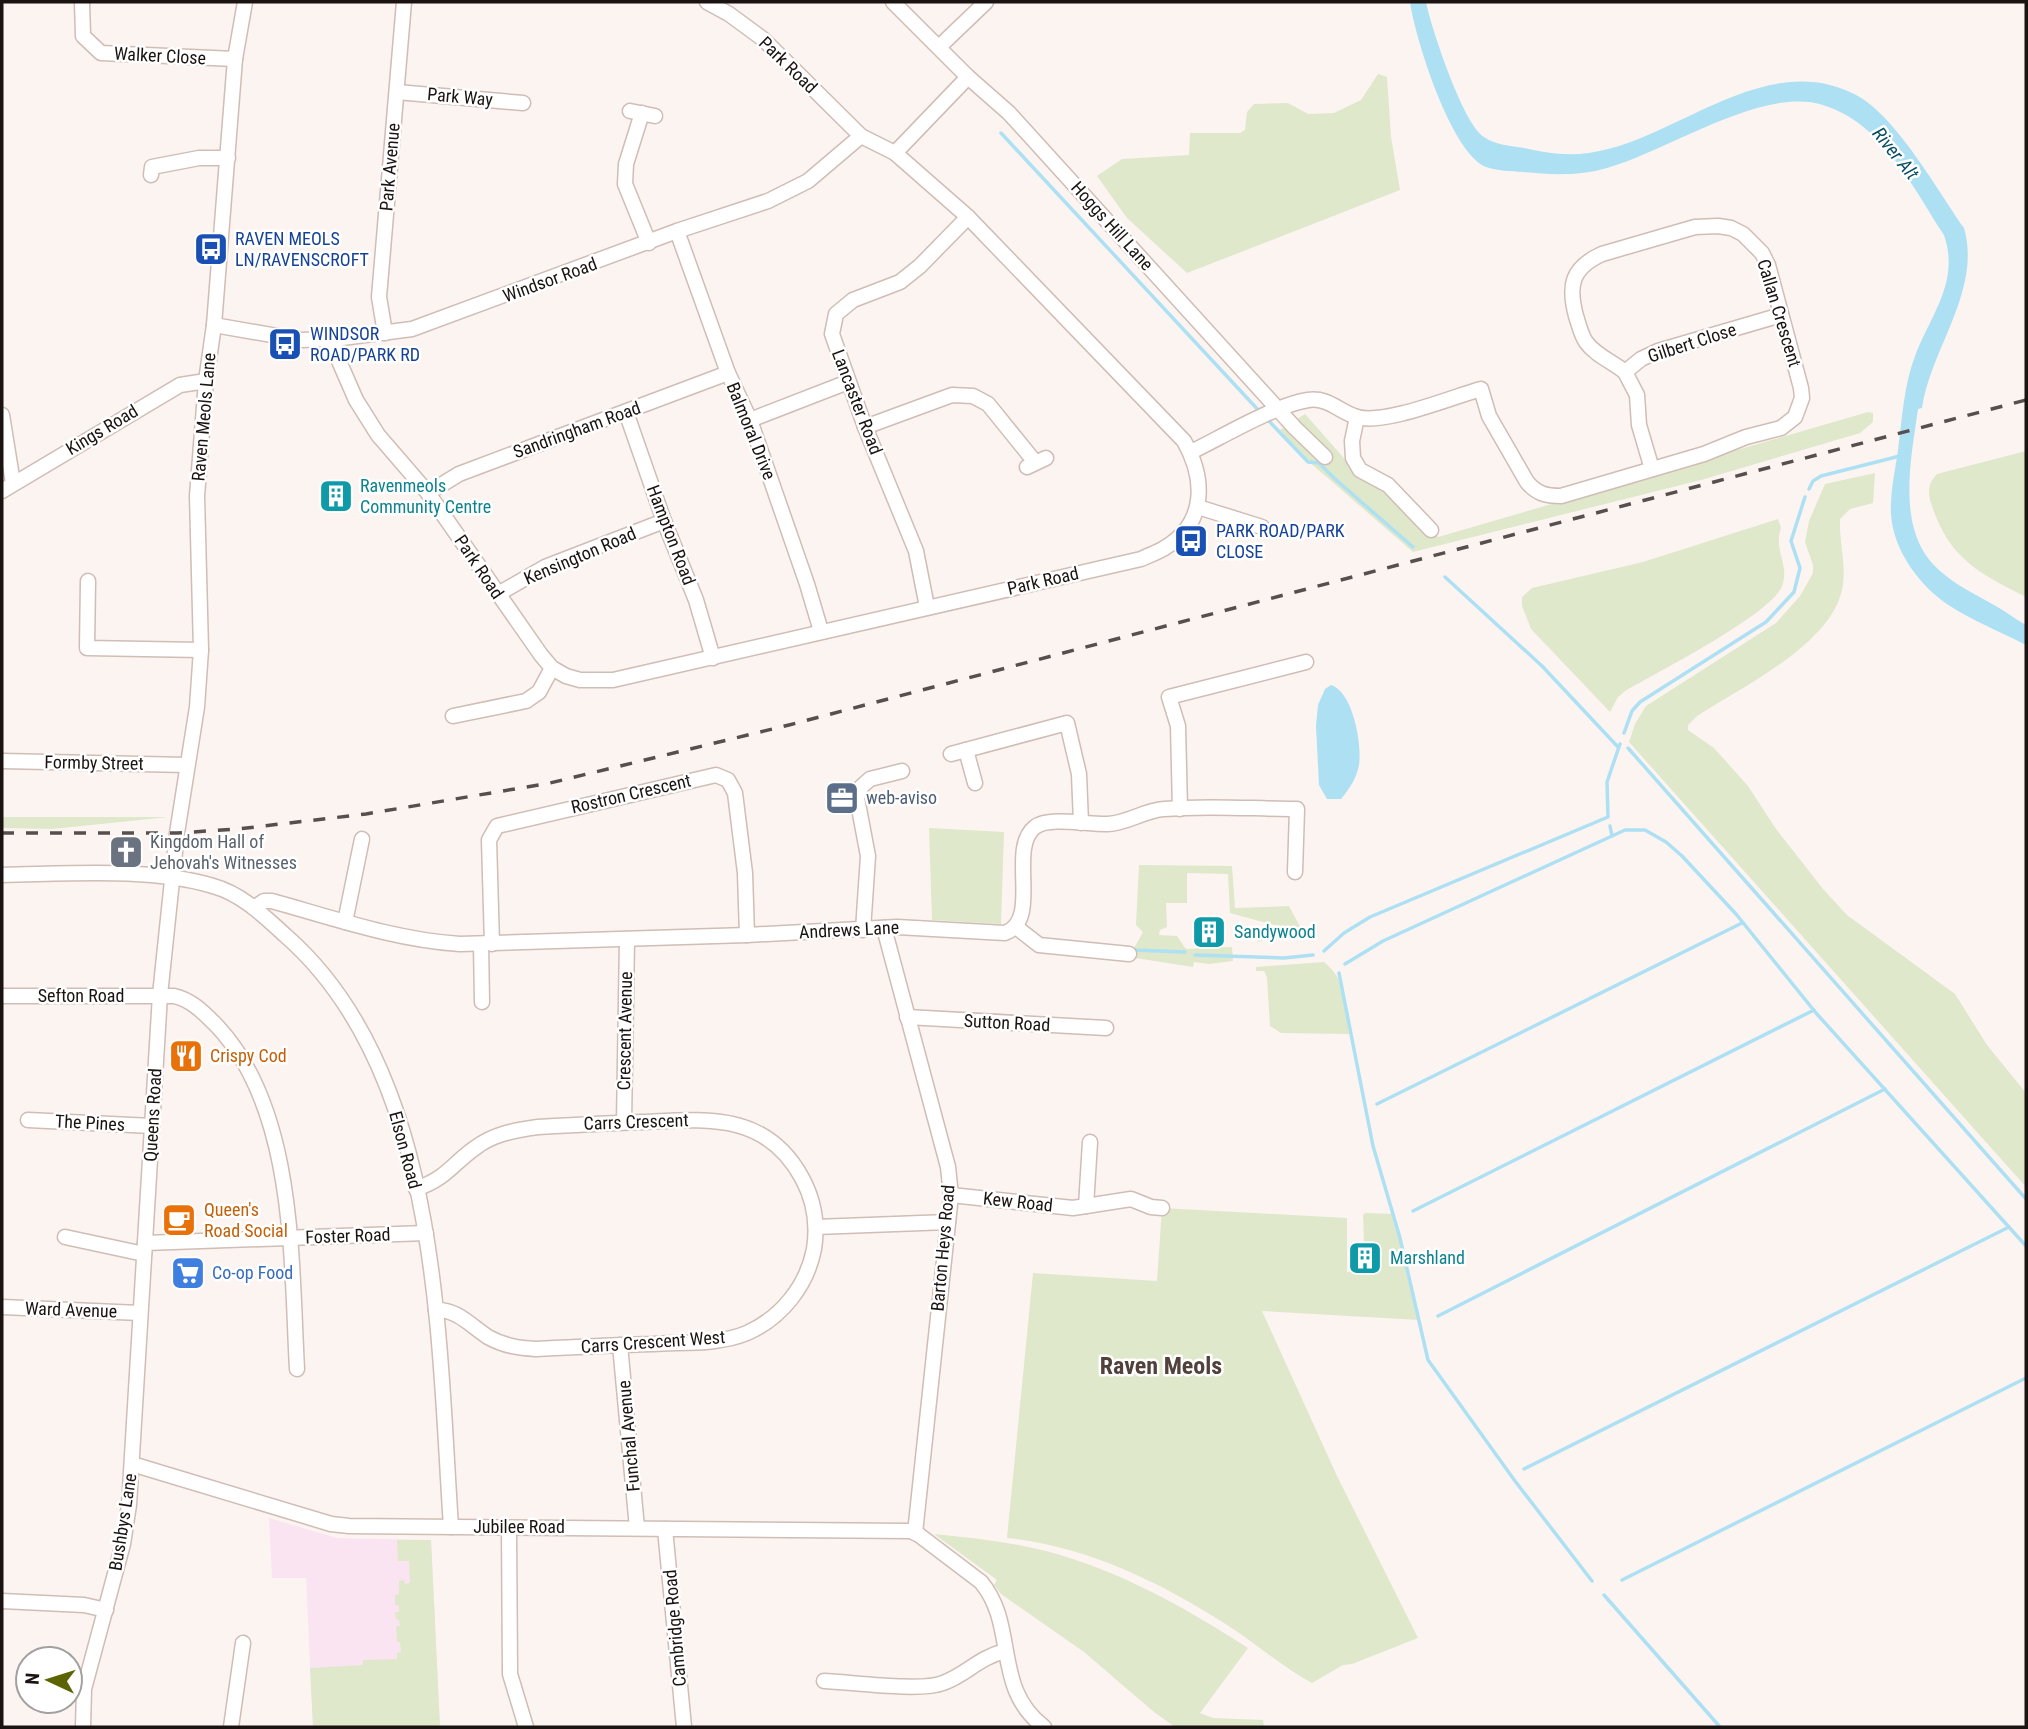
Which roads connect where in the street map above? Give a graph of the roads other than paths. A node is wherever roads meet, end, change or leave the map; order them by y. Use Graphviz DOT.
graph roads {
  1 [pos="82,2"];
  2 [pos="245,2"];
  3 [pos="404,2"];
  4 [pos="706,2"];
  5 [pos="893,2"];
  6 [pos="986,2"];
  7 [pos="939,47"];
  8 [pos="235,60"];
  9 [pos="968,77"];
  10 [pos="397,92"];
  11 [pos="524,101"];
  12 [pos="642,113"];
  13 [pos="861,136"];
  14 [pos="895,153"];
  15 [pos="228,158"];
  16 [pos="151,175"];
  17 [pos="968,217"];
  18 [pos="677,232"];
  19 [pos="649,243"];
  20 [pos="1782,315"];
  21 [pos="214,325"];
  22 [pos="385,333"];
  23 [pos="334,339"];
  24 [pos="1625,372"];
  25 [pos="728,373"];
  26 [pos="206,381"];
  27 [pos="848,382"];
  28 [pos="1278,409"];
  29 [pos="626,412"];
  30 [pos="2,415"];
  31 [pos="1357,417"];
  32 [pos="750,420"];
  33 [pos="865,427"];
  34 [pos="1191,452"];
  35 [pos="1325,457"];
  36 [pos="1036,462"];
  37 [pos="1652,470"];
  38 [pos="8,487"];
  39 [pos="428,493"];
  40 [pos="1198,507"];
  41 [pos="664,522"];
  42 [pos="1262,526"];
  43 [pos="1431,530"];
  44 [pos="88,581"];
  45 [pos="498,594"];
  46 [pos="927,607"];
  47 [pos="821,631"];
  48 [pos="201,650"];
  49 [pos="713,658"];
  50 [pos="1306,662"];
  51 [pos="552,668"];
  52 [pos="453,716"];
  53 [pos="966,750"];
  54 [pos="951,754"];
  55 [pos="2,761"];
  56 [pos="187,765"];
  57 [pos="902,771"];
  58 [pos="975,783"];
  59 [pos="1180,809"];
  60 [pos="1082,823"];
  61 [pos="177,833"];
  62 [pos="362,839"];
  63 [pos="1295,872"];
  64 [pos="2,875"];
  65 [pos="172,877"];
  66 [pos="254,908"];
  67 [pos="345,922"];
  68 [pos="1016,927"];
  69 [pos="884,928"];
  70 [pos="863,930"];
  71 [pos="747,935"];
  72 [pos="627,939"];
  73 [pos="487,944"];
  74 [pos="1129,954"];
  75 [pos="160,995"];
  76 [pos="2,996"];
  77 [pos="482,1002"];
  78 [pos="907,1017"];
  79 [pos="1106,1028"];
  80 [pos="28,1120"];
  81 [pos="624,1122"];
  82 [pos="152,1126"];
  83 [pos="1090,1142"];
  84 [pos="416,1189"];
  85 [pos="951,1195"];
  86 [pos="1086,1206"];
  87 [pos="1162,1208"];
  88 [pos="948,1222"];
  89 [pos="816,1227"];
  90 [pos="426,1233"];
  91 [pos="65,1237"];
  92 [pos="290,1238"];
  93 [pos="144,1249"];
  94 [pos="2,1307"];
  95 [pos="436,1310"];
  96 [pos="140,1313"];
  97 [pos="620,1345"];
  98 [pos="297,1369"];
  99 [pos="132,1464"];
  100 [pos="451,1527"];
  101 [pos="509,1528"];
  102 [pos="637,1528"];
  103 [pos="665,1529"];
  104 [pos="915,1533"];
  105 [pos="2,1601"];
  106 [pos="106,1609"];
  107 [pos="243,1643"];
  108 [pos="1005,1651"];
  109 [pos="824,1681"];
  110 [pos="83,1727"];
  111 [pos="231,1727"];
  112 [pos="526,1727"];
  113 [pos="684,1727"];
  114 [pos="1044,1727"];
  1 -- 8 [label="street, Walker Close"];
  2 -- 8 [label="street, Raven Meols Lane"];
  3 -- 10 [label="street, Park Avenue"];
  4 -- 13 [label="street, Park Road"];
  5 -- 7 [label="street, Hoggs Hill Lane"];
  6 -- 7 [label="street"];
  7 -- 9 [label="street, Hoggs Hill Lane"];
  8 -- 15 [label="street, Raven Meols Lane"];
  9 -- 14 [label="street"];
  9 -- 28 [label="street, Hoggs Hill Lane"];
  10 -- 11 [label="street, Park Way"];
  10 -- 22 [label="street, Park Avenue"];
  12 -- 19 [label="street"];
  13 -- 14 [label="street, Park Road"];
  13 -- 18 [label="street, Windsor Road"];
  14 -- 17 [label="street, Park Road"];
  15 -- 16 [label="street"];
  15 -- 21 [label="street, Raven Meols Lane"];
  17 -- 27 [label="street, Lancaster Road"];
  17 -- 34 [label="street, Park Road"];
  18 -- 19 [label="street, Windsor Road"];
  18 -- 25 [label="street, Balmoral Drive"];
  19 -- 22 [label="street, Windsor Road"];
  20 -- 24 [label="street, Gilbert Close"];
  20 -- 24 [label="street, Callan Crescent"];
  20 -- 37 [label="street, Callan Crescent"];
  21 -- 23 [label="street, Windsor Road"];
  21 -- 26 [label="street, Raven Meols Lane"];
  22 -- 23 [label="street, Windsor Road"];
  23 -- 39 [label="street, Park Road"];
  24 -- 37 [label="street, Gilbert Close"];
  25 -- 29 [label="street, Sandringham Road"];
  25 -- 32 [label="street, Balmoral Drive"];
  26 -- 38 [label="street, Kings Road"];
  26 -- 48 [label="street, Raven Meols Lane"];
  27 -- 32 [label="street"];
  27 -- 33 [label="street, Lancaster Road"];
  28 -- 31 [label="street"];
  28 -- 34 [label="street"];
  28 -- 35 [label="street, Hoggs Hill Lane"];
  29 -- 39 [label="street, Sandringham Road"];
  29 -- 41 [label="street, Hampton Road"];
  30 -- 38 [label="street"];
  31 -- 37 [label="street"];
  31 -- 43 [label="street"];
  32 -- 47 [label="street, Balmoral Drive"];
  33 -- 36 [label="street"];
  33 -- 46 [label="street, Lancaster Road"];
  34 -- 40 [label="street, Park Road"];
  39 -- 45 [label="street, Park Road"];
  40 -- 42 [label="street"];
  40 -- 46 [label="street, Park Road"];
  41 -- 45 [label="street, Kensington Road"];
  41 -- 49 [label="street, Hampton Road"];
  44 -- 48 [label="street"];
  45 -- 51 [label="street, Park Road"];
  46 -- 47 [label="street, Park Road"];
  47 -- 49 [label="street, Park Road"];
  48 -- 56 [label="street, Raven Meols Lane"];
  49 -- 51 [label="street, Park Road"];
  50 -- 59 [label="street"];
  51 -- 52 [label="street"];
  53 -- 54 [label="street"];
  53 -- 58 [label="street"];
  53 -- 60 [label="street"];
  55 -- 56 [label="street, Formby Street"];
  56 -- 61 [label="street, Raven Meols Lane"];
  57 -- 70 [label="street"];
  59 -- 60 [label="street"];
  59 -- 63 [label="street"];
  60 -- 68 [label="street"];
  61 -- 65 [label="street, Queens Road"];
  62 -- 67 [label="street"];
  64 -- 65 [label="street"];
  65 -- 66 [label="street, Elson Road"];
  65 -- 75 [label="street, Queens Road"];
  66 -- 67 [label="street, Andrews Lane"];
  66 -- 84 [label="street, Elson Road"];
  67 -- 73 [label="street, Andrews Lane"];
  68 -- 69 [label="street, Andrews Lane"];
  68 -- 74 [label="street"];
  69 -- 70 [label="street, Andrews Lane"];
  69 -- 78 [label="street, Barton Heys Road"];
  70 -- 71 [label="street, Andrews Lane"];
  71 -- 72 [label="street, Andrews Lane"];
  71 -- 73 [label="street, Rostron Crescent"];
  72 -- 73 [label="street, Andrews Lane"];
  72 -- 81 [label="street, Crescent Avenue"];
  73 -- 77 [label="street"];
  75 -- 76 [label="street, Sefton Road"];
  75 -- 82 [label="street, Queens Road"];
  75 -- 92 [label="street, Sefton Road"];
  78 -- 79 [label="street, Sutton Road"];
  78 -- 85 [label="street, Barton Heys Road"];
  80 -- 82 [label="street, The Pines"];
  81 -- 84 [label="street, Carrs Crescent"];
  81 -- 89 [label="street, Carrs Crescent"];
  82 -- 93 [label="street, Queens Road"];
  83 -- 86 [label="street"];
  84 -- 90 [label="street, Elson Road"];
  85 -- 86 [label="street, Kew Road"];
  85 -- 88 [label="street, Barton Heys Road"];
  86 -- 87 [label="street, Kew Road"];
  88 -- 89 [label="street"];
  88 -- 104 [label="street, Barton Heys Road"];
  89 -- 97 [label="street, Carrs Crescent West"];
  90 -- 92 [label="street, Foster Road"];
  90 -- 95 [label="street, Elson Road"];
  91 -- 93 [label="street, Foster Road"];
  92 -- 93 [label="street, Foster Road"];
  92 -- 98 [label="street, Sefton Road"];
  93 -- 96 [label="street, Queens Road"];
  94 -- 96 [label="street, Ward Avenue"];
  95 -- 97 [label="street, Carrs Crescent West"];
  95 -- 100 [label="street, Elson Road"];
  96 -- 99 [label="street, Bushbys Lane"];
  97 -- 102 [label="street, Funchal Avenue"];
  99 -- 100 [label="street, Jubilee Road"];
  99 -- 106 [label="street, Bushbys Lane"];
  100 -- 101 [label="street, Jubilee Road"];
  101 -- 102 [label="street, Jubilee Road"];
  101 -- 112 [label="street"];
  102 -- 103 [label="street, Jubilee Road"];
  103 -- 104 [label="street, Jubilee Road"];
  103 -- 113 [label="street, Cambridge Road"];
  104 -- 108 [label="street"];
  105 -- 106 [label="street"];
  106 -- 110 [label="street, Bushbys Lane"];
  107 -- 111 [label="street"];
  108 -- 109 [label="street"];
  108 -- 114 [label="street"];
}
